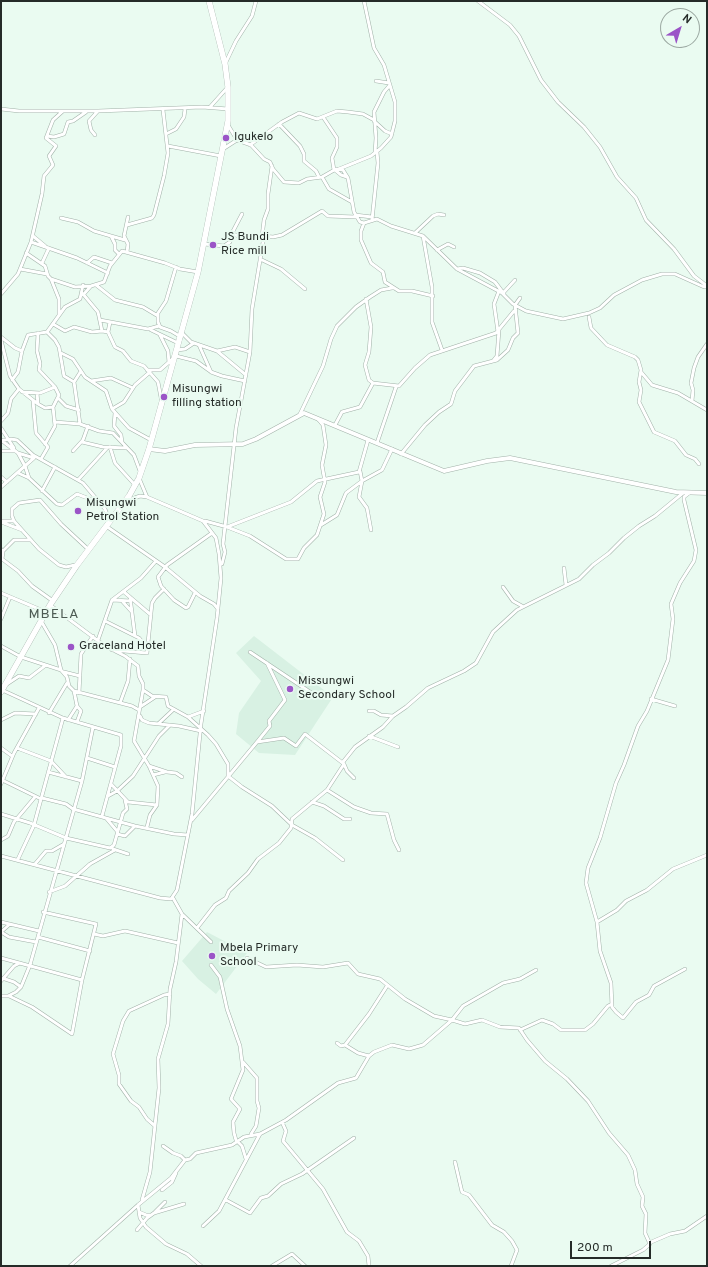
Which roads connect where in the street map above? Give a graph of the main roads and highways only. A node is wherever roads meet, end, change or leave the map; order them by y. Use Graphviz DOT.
graph roads {
  1 [pos="209,1"];
  2 [pos="3,689"];
  1 -- 2 [label="highway"];
}
